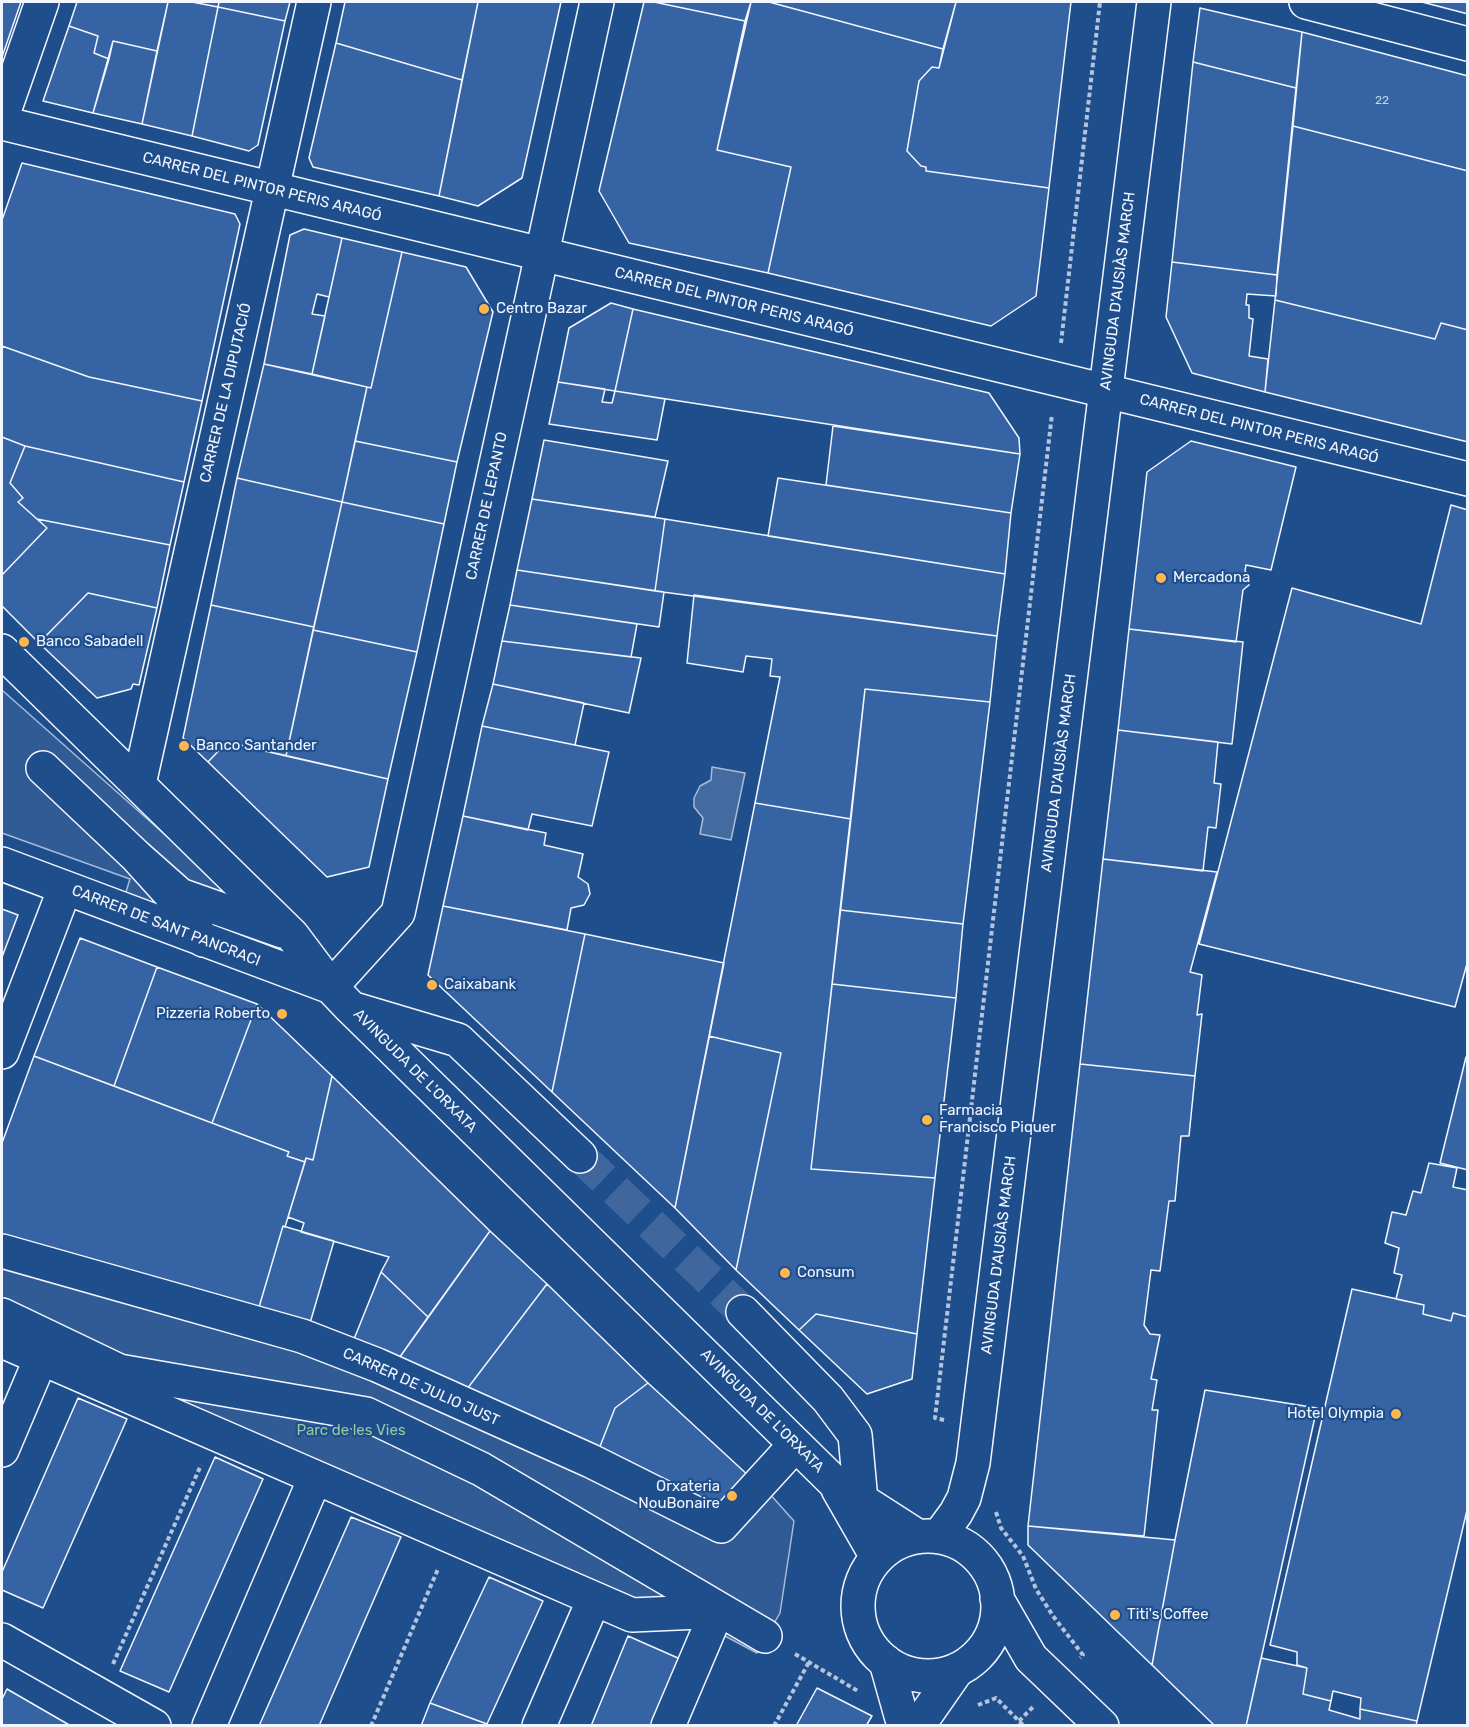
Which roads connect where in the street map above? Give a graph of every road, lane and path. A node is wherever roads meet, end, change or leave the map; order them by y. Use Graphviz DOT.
graph roads {
  1 [pos="42,2"];
  2 [pos="314,2"];
  3 [pos="597,2"];
  4 [pos="1100,2"];
  5 [pos="1154,2"];
  6 [pos="1306,2"];
  7 [pos="1467,44"];
  8 [pos="2,117"];
  9 [pos="2,123"];
  10 [pos="272,189"];
  11 [pos="542,255"];
  12 [pos="1060,352"];
  13 [pos="1106,392"];
  14 [pos="1053,403"];
  15 [pos="1467,479"];
  16 [pos="2,651"];
  17 [pos="43,768"];
  18 [pos="139,784"];
  19 [pos="136,856"];
  20 [pos="2,864"];
  21 [pos="65,888"];
  22 [pos="292,935"];
  23 [pos="204,940"];
  24 [pos="341,998"];
  25 [pos="2,1052"];
  26 [pos="580,1156"];
  27 [pos="2,1251"];
  28 [pos="743,1311"];
  29 [pos="2,1315"];
  30 [pos="2,1341"];
  31 [pos="41,1358"];
  32 [pos="954,1422"];
  33 [pos="215,1434"];
  34 [pos="795,1444"];
  35 [pos="2,1450"];
  36 [pos="315,1478"];
  37 [pos="848,1492"];
  38 [pos="996,1511"];
  39 [pos="928,1536"];
  40 [pos="452,1537"];
  41 [pos="877,1557"];
  42 [pos="594,1599"];
  43 [pos="998,1599"];
  44 [pos="719,1611"];
  45 [pos="765,1636"];
  46 [pos="2,1640"];
  47 [pos="1083,1655"];
  48 [pos="1031,1658"];
  49 [pos="809,1662"];
  50 [pos="886,1662"];
  51 [pos="967,1662"];
  52 [pos="99,1695"];
  53 [pos="866,1696"];
  54 [pos="968,1708"];
  55 [pos="154,1725"];
  56 [pos="209,1725"];
  57 [pos="371,1725"];
  58 [pos="539,1725"];
  59 [pos="668,1725"];
  60 [pos="774,1725"];
  61 [pos="904,1725"];
  62 [pos="918,1725"];
  63 [pos="1024,1725"];
  64 [pos="1102,1725"];
  1 -- 8 [label="street"];
  2 -- 10 [label="street, CARRER DE LA DIPUTACIÓ"];
  3 -- 11 [label="street, CARRER DE LEPANTO"];
  4 -- 12 [label="path"];
  5 -- 13 [label="street, AVINGUDA D'AUSIÀS MARCH"];
  6 -- 7 [label="street"];
  9 -- 10 [label="street, CARRER DEL PINTOR PERIS ARAGÓ"];
  10 -- 11 [label="street, CARRER DEL PINTOR PERIS ARAGÓ"];
  10 -- 18 [label="street, CARRER DE LA DIPUTACIÓ"];
  11 -- 13 [label="street, CARRER DEL PINTOR PERIS ARAGÓ"];
  11 -- 24 [label="street, CARRER DE LEPANTO"];
  13 -- 15 [label="street, CARRER DEL PINTOR PERIS ARAGÓ"];
  13 -- 39 [label="street, AVINGUDA D'AUSIÀS MARCH"];
  14 -- 32 [label="path"];
  16 -- 18 [label="street, AVINGUDA DE L'ORXATA"];
  17 -- 19 [label="street"];
  18 -- 22 [label="street, AVINGUDA DE L'ORXATA"];
  19 -- 22 [label="street"];
  19 -- 23 [label="street"];
  20 -- 21 [label="street, CARRER DE SANT PANCRACI"];
  21 -- 23 [label="street, CARRER DE SANT PANCRACI"];
  21 -- 25 [label="street"];
  22 -- 24 [label="street, AVINGUDA DE L'ORXATA"];
  23 -- 24 [label="street, CARRER DE SANT PANCRACI"];
  24 -- 26 [label="street, CARRER DE SANT PANCRACI"];
  24 -- 34 [label="street, AVINGUDA DE L'ORXATA"];
  27 -- 34 [label="street, CARRER DE JULIO JUST"];
  28 -- 37 [label="street"];
  29 -- 44 [label="street"];
  30 -- 31 [label="street"];
  31 -- 33 [label="street"];
  31 -- 35 [label="street"];
  33 -- 36 [label="street"];
  33 -- 52 [label="path"];
  34 -- 37 [label="street, AVINGUDA DE L'ORXATA"];
  36 -- 40 [label="street"];
  36 -- 56 [label="street"];
  37 -- 39 [label="street, AVINGUDA DE L'ORXATA"];
  37 -- 41 [label="street, AVINGUDA DE L'ORXATA"];
  38 -- 47 [label="path"];
  39 -- 41 [label="street"];
  39 -- 43 [label="street"];
  40 -- 42 [label="street"];
  40 -- 57 [label="path"];
  41 -- 50 [label="street"];
  42 -- 44 [label="street"];
  42 -- 58 [label="street"];
  43 -- 48 [label="street"];
  43 -- 51 [label="street"];
  44 -- 45 [label="street"];
  44 -- 59 [label="street"];
  45 -- 49 [label="path"];
  46 -- 52 [label="street"];
  48 -- 51 [label="street"];
  48 -- 64 [label="street"];
  49 -- 53 [label="path"];
  49 -- 60 [label="path"];
  50 -- 51 [label="street"];
  50 -- 61 [label="street"];
  51 -- 62 [label="street"];
  52 -- 55 [label="street"];
  54 -- 63 [label="path"];
}
